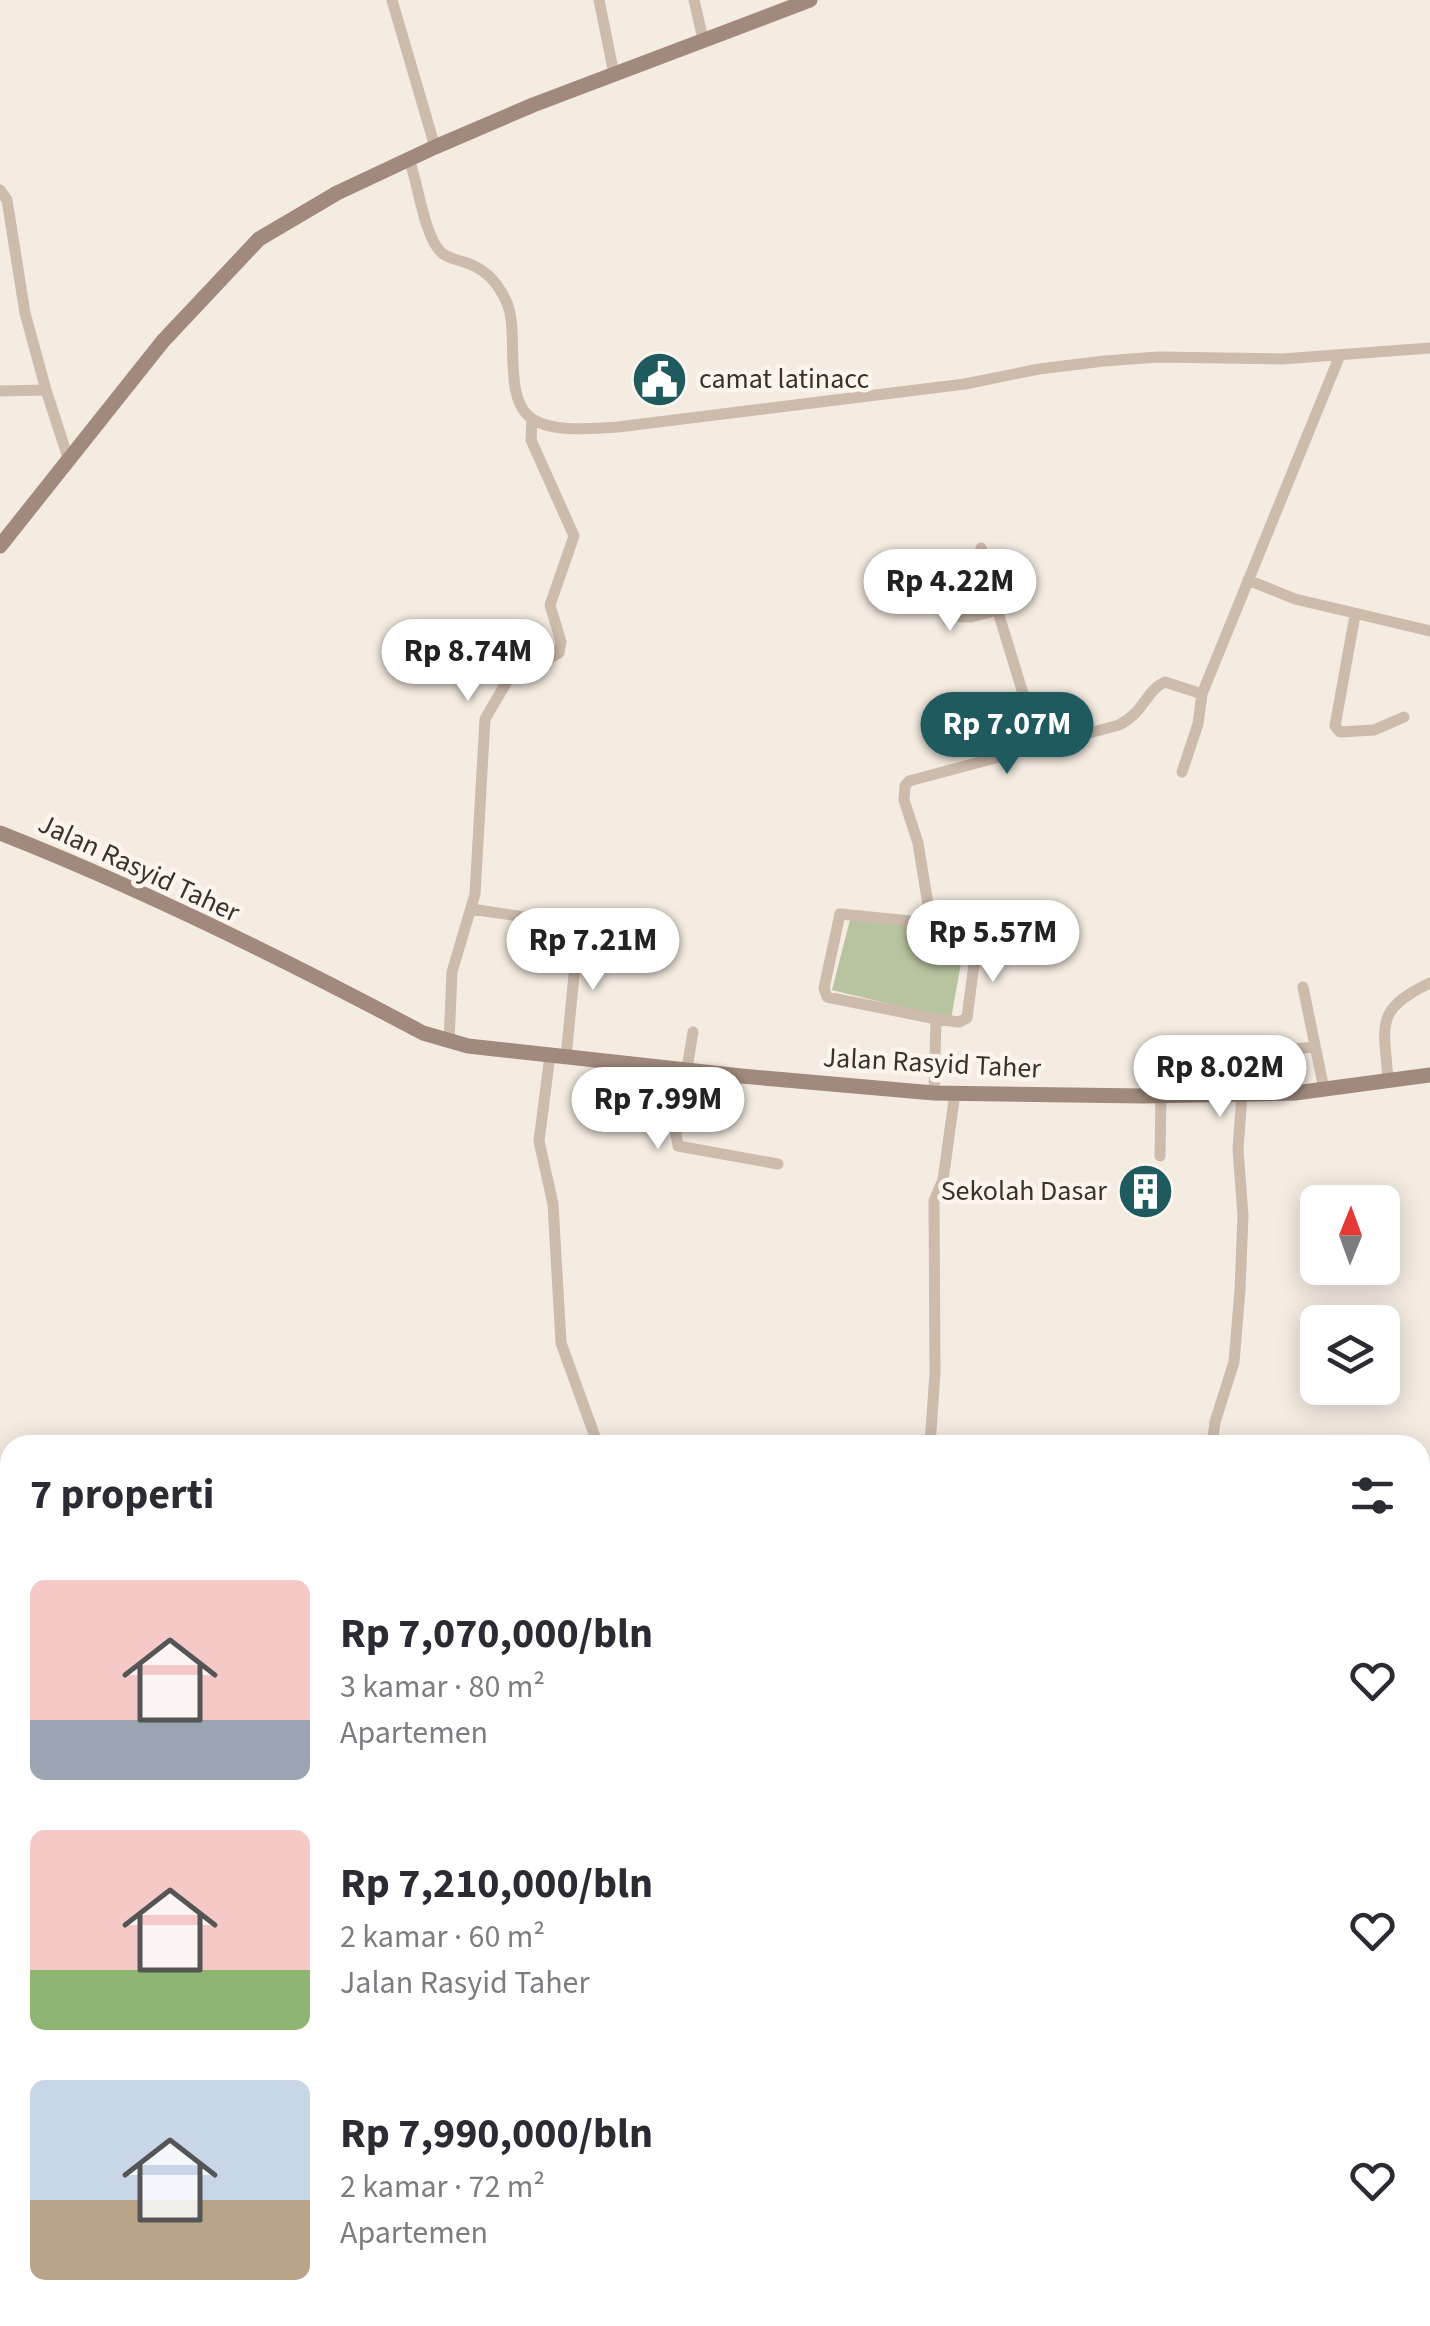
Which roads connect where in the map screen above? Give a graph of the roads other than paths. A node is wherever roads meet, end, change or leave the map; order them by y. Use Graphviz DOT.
graph roads {
  1 [pos="392,0"];
  2 [pos="598,0"];
  3 [pos="694,0"];
  4 [pos="810,0"];
  5 [pos="703,39"];
  6 [pos="614,74"];
  7 [pos="435,147"];
  8 [pos="409,159"];
  9 [pos="0,190"];
  10 [pos="1430,348"];
  11 [pos="1340,355"];
  12 [pos="46,390"];
  13 [pos="0,391"];
  14 [pos="532,419"];
  15 [pos="69,461"];
  16 [pos="0,546"];
  17 [pos="982,548"];
  18 [pos="954,580"];
  19 [pos="1248,580"];
  20 [pos="998,610"];
  21 [pos="1355,615"];
  22 [pos="1430,631"];
  23 [pos="1202,694"];
  24 [pos="1404,716"];
  25 [pos="1040,746"];
  26 [pos="1182,772"];
  27 [pos="0,833"];
  28 [pos="471,908"];
  29 [pos="931,923"];
  30 [pos="578,924"];
  31 [pos="641,934"];
  32 [pos="1430,983"];
  33 [pos="1303,987"];
  34 [pos="936,1019"];
  35 [pos="693,1032"];
  36 [pos="449,1042"];
  37 [pos="1315,1048"];
  38 [pos="558,1056"];
  39 [pos="688,1070"];
  40 [pos="1430,1075"];
  41 [pos="1388,1079"];
  42 [pos="1324,1089"];
  43 [pos="934,1093"];
  44 [pos="956,1094"];
  45 [pos="1242,1094"];
  46 [pos="1265,1094"];
  47 [pos="1161,1096"];
  48 [pos="1160,1156"];
  49 [pos="778,1164"];
  50 [pos="594,1435"];
  51 [pos="931,1435"];
  52 [pos="1213,1435"];
  1 -- 7 [label="street"];
  2 -- 6 [label="street"];
  3 -- 5 [label="street"];
  4 -- 5 [label="street"];
  5 -- 6 [label="street"];
  6 -- 7 [label="street"];
  7 -- 8 [label="street"];
  8 -- 14 [label="street"];
  8 -- 15 [label="street"];
  9 -- 12 [label="street"];
  10 -- 11 [label="street"];
  11 -- 14 [label="street"];
  11 -- 19 [label="street"];
  12 -- 13 [label="street"];
  12 -- 15 [label="street"];
  14 -- 28 [label="street"];
  15 -- 16 [label="street"];
  17 -- 20 [label="street"];
  18 -- 20 [label="street"];
  19 -- 21 [label="street"];
  19 -- 23 [label="street"];
  20 -- 25 [label="street"];
  21 -- 22 [label="street"];
  21 -- 24 [label="street"];
  23 -- 25 [label="street"];
  23 -- 26 [label="street"];
  25 -- 29 [label="street"];
  27 -- 36 [label="street, Jalan Rasyid Taher"];
  28 -- 30 [label="street"];
  28 -- 36 [label="street"];
  29 -- 34 [label="street"];
  29 -- 34 [label="street"];
  30 -- 31 [label="street"];
  30 -- 38 [label="street"];
  32 -- 41 [label="street"];
  33 -- 37 [label="street"];
  34 -- 43 [label="street"];
  35 -- 39 [label="street"];
  36 -- 38 [label="street, Jalan Rasyid Taher"];
  37 -- 42 [label="street"];
  37 -- 46 [label="street"];
  38 -- 39 [label="street, Jalan Rasyid Taher"];
  38 -- 50 [label="street"];
  39 -- 43 [label="street, Jalan Rasyid Taher"];
  39 -- 49 [label="street"];
  40 -- 41 [label="street, Jalan Rasyid Taher"];
  41 -- 42 [label="street, Jalan Rasyid Taher"];
  42 -- 46 [label="street, Jalan Rasyid Taher"];
  43 -- 44 [label="street, Jalan Rasyid Taher"];
  44 -- 47 [label="street, Jalan Rasyid Taher"];
  44 -- 51 [label="street"];
  45 -- 46 [label="street, Jalan Rasyid Taher"];
  45 -- 47 [label="street, Jalan Rasyid Taher"];
  45 -- 52 [label="street"];
  47 -- 48 [label="street"];
}
